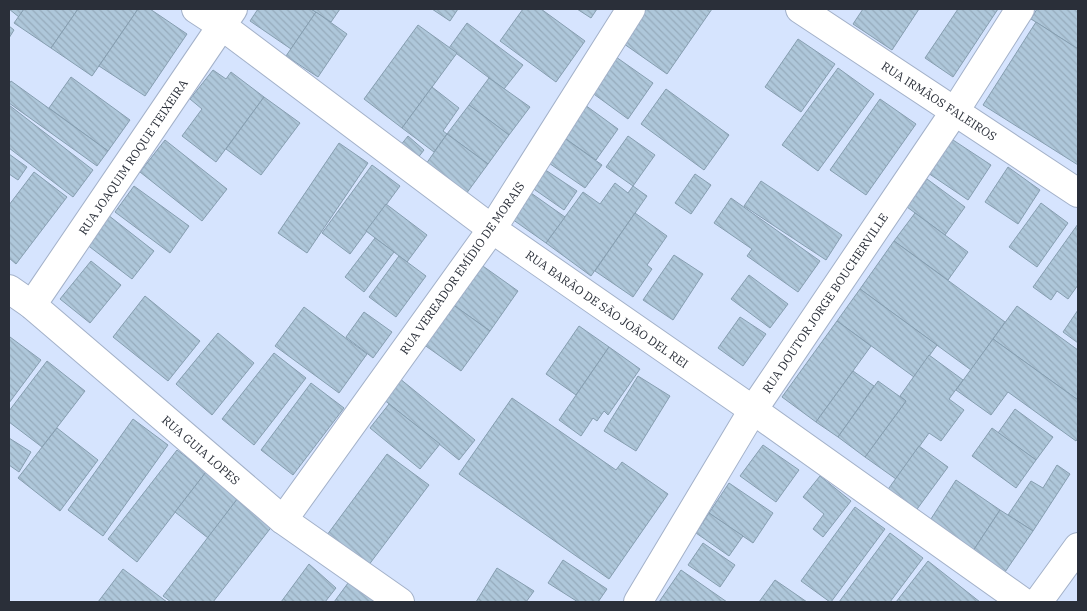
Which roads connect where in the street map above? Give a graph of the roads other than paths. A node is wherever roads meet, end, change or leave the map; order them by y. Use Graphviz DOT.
graph roads {
  1 [pos="196,9"];
  2 [pos="631,9"];
  3 [pos="800,9"];
  4 [pos="1020,9"];
  5 [pos="228,17"];
  6 [pos="955,111"];
  7 [pos="1078,193"];
  8 [pos="492,228"];
  9 [pos="9,289"];
  10 [pos="32,305"];
  11 [pos="753,410"];
  12 [pos="283,520"];
  13 [pos="1078,547"];
  14 [pos="400,602"];
  15 [pos="638,602"];
  16 [pos="1023,602"];
  17 [pos="1038,602"];
  1 -- 5 [label="street, RUA BARÃO DE SÃO JOÃO DEL REI"];
  2 -- 8 [label="street, RUA VEREADOR EMÍDIO DE MORAIS"];
  3 -- 6 [label="street, RUA IRMÃOS FALEIROS"];
  4 -- 6 [label="street, RUA DOUTOR JORGE BOUCHERVILLE"];
  5 -- 8 [label="street, RUA BARÃO DE SÃO JOÃO DEL REI"];
  5 -- 10 [label="street, RUA JOAQUIM ROQUE TEIXEIRA"];
  6 -- 7 [label="street, RUA IRMÃOS FALEIROS"];
  6 -- 11 [label="street, RUA DOUTOR JORGE BOUCHERVILLE"];
  8 -- 11 [label="street, RUA BARÃO DE SÃO JOÃO DEL REI"];
  8 -- 12 [label="street, RUA VEREADOR EMÍDIO DE MORAIS"];
  9 -- 10 [label="street, RUA GUIA LOPES"];
  10 -- 12 [label="street, RUA GUIA LOPES"];
  11 -- 15 [label="street, RUA DOUTOR JORGE BOUCHERVILLE"];
  11 -- 16 [label="street, RUA BARÃO DE SÃO JOÃO DEL REI"];
  12 -- 14 [label="street, RUA GUIA LOPES"];
  13 -- 17 [label="street"];
}
